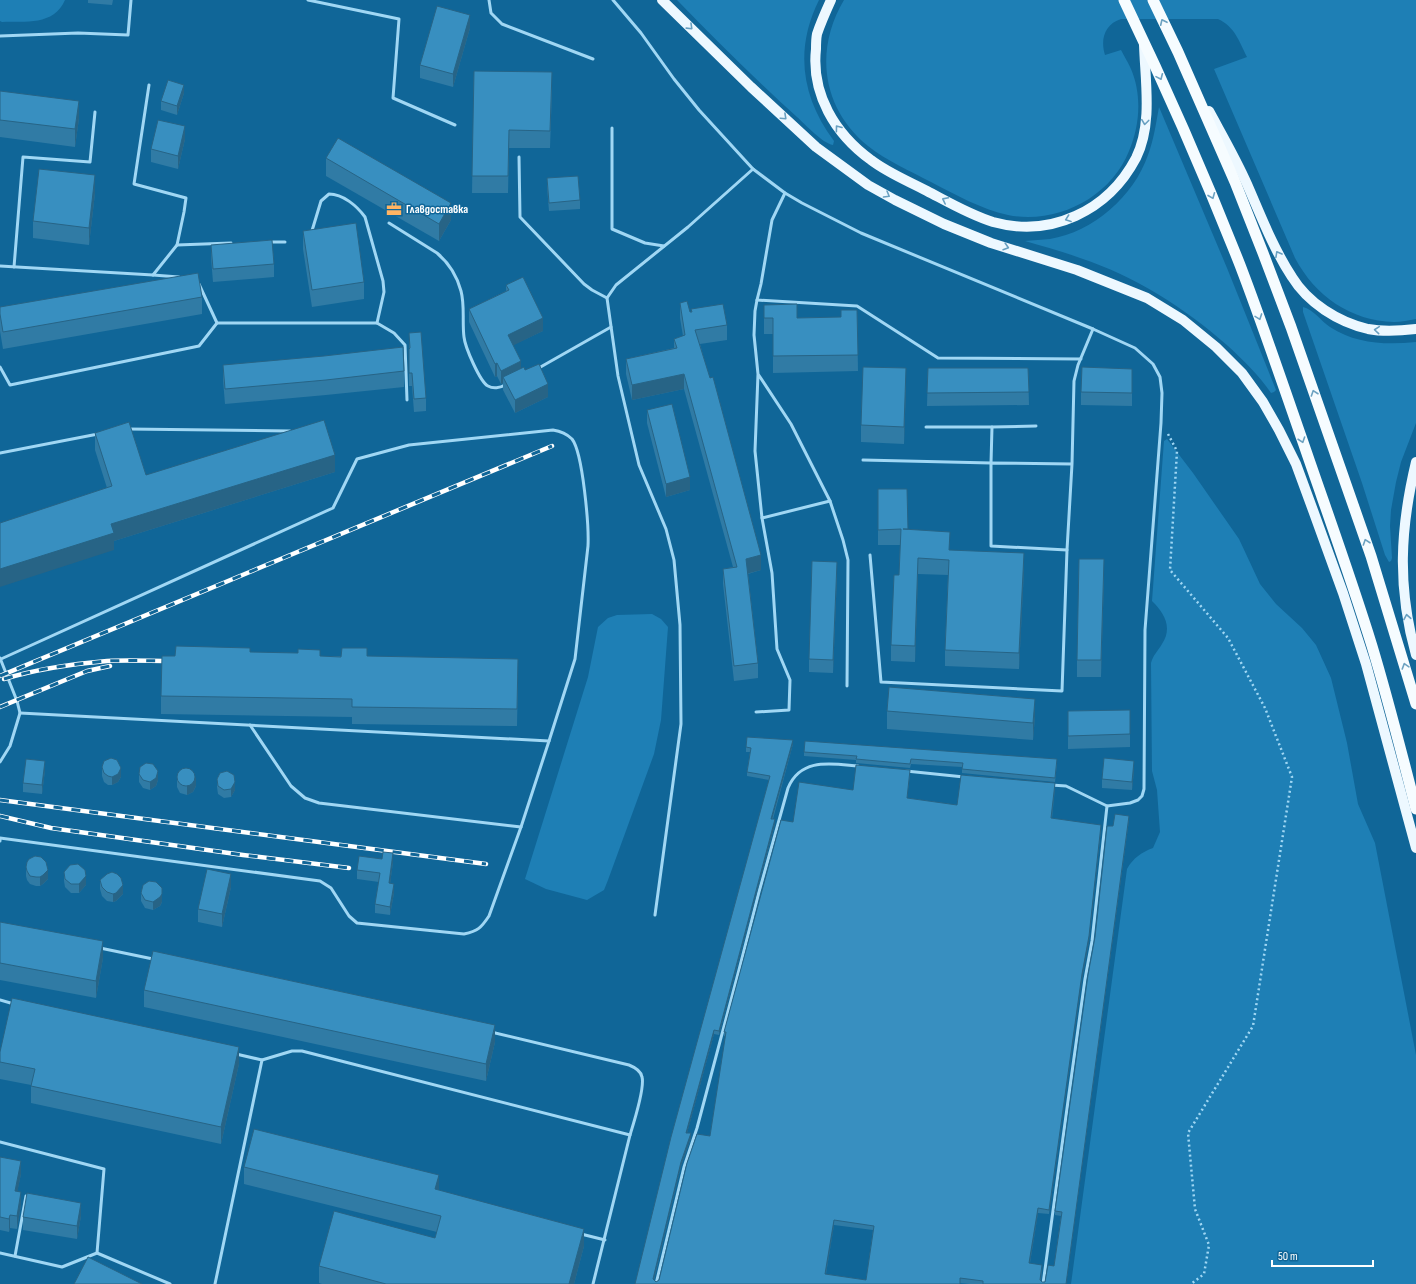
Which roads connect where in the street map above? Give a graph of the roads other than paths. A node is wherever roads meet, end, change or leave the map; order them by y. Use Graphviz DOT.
graph roads {
  1 [pos="131,0"];
  2 [pos="308,0"];
  3 [pos="489,0"];
  4 [pos="612,0"];
  5 [pos="662,0"];
  6 [pos="831,0"];
  7 [pos="1124,0"];
  8 [pos="1153,0"];
  9 [pos="0,36"];
  10 [pos="1144,42"];
  11 [pos="1176,48"];
  12 [pos="593,59"];
  13 [pos="149,85"];
  14 [pos="95,112"];
  15 [pos="455,125"];
  16 [pos="612,128"];
  17 [pos="519,157"];
  18 [pos="753,169"];
  19 [pos="785,193"];
  20 [pos="389,223"];
  21 [pos="311,236"];
  22 [pos="262,242"];
  23 [pos="286,242"];
  24 [pos="239,243"];
  25 [pos="177,245"];
  26 [pos="664,246"];
  27 [pos="0,266"];
  28 [pos="14,267"];
  29 [pos="153,275"];
  30 [pos="182,278"];
  31 [pos="197,279"];
  32 [pos="606,298"];
  33 [pos="757,300"];
  34 [pos="217,323"];
  35 [pos="376,324"];
  36 [pos="611,327"];
  37 [pos="1093,329"];
  38 [pos="1416,329"];
  39 [pos="1081,359"];
  40 [pos="0,367"];
  41 [pos="536,370"];
  42 [pos="758,374"];
  43 [pos="509,383"];
  44 [pos="407,400"];
  45 [pos="1036,426"];
  46 [pos="926,427"];
  47 [pos="992,427"];
  48 [pos="123,429"];
  49 [pos="298,431"];
  50 [pos="100,434"];
  51 [pos="0,453"];
  52 [pos="863,460"];
  53 [pos="1416,462"];
  54 [pos="991,463"];
  55 [pos="1072,464"];
  56 [pos="830,501"];
  57 [pos="762,518"];
  58 [pos="1067,550"];
  59 [pos="870,555"];
  60 [pos="1416,654"];
  61 [pos="0,658"];
  62 [pos="847,686"];
  63 [pos="1416,704"];
  64 [pos="756,712"];
  65 [pos="20,713"];
  66 [pos="250,725"];
  67 [pos="550,741"];
  68 [pos="0,762"];
  69 [pos="863,767"];
  70 [pos="902,771"];
  71 [pos="965,777"];
  72 [pos="1043,784"];
  73 [pos="1107,806"];
  74 [pos="1416,809"];
  75 [pos="521,827"];
  76 [pos="0,841"];
  77 [pos="1416,848"];
  78 [pos="655,915"];
  79 [pos="94,947"];
  80 [pos="156,960"];
  81 [pos="0,1000"];
  82 [pos="15,1004"];
  83 [pos="484,1031"];
  84 [pos="231,1053"];
  85 [pos="262,1060"];
  86 [pos="630,1135"];
  87 [pos="0,1142"];
  88 [pos="26,1196"];
  89 [pos="574,1233"];
  90 [pos="605,1240"];
  91 [pos="0,1253"];
  92 [pos="97,1254"];
  93 [pos="15,1256"];
  94 [pos="170,1284"];
  95 [pos="215,1284"];
  96 [pos="593,1284"];
  97 [pos="656,1284"];
  98 [pos="1044,1284"];
  1 -- 9 [label="lane"];
  2 -- 15 [label="lane"];
  3 -- 12 [label="lane"];
  4 -- 18 [label="lane"];
  5 -- 77 [label="main road, one-way"];
  10 -- 6 [label="main road, one-way"];
  7 -- 10 [label="highway"];
  11 -- 8 [label="highway, one-way"];
  10 -- 74 [label="highway, one-way"];
  38 -- 11 [label="main road, one-way"];
  63 -- 11 [label="highway, one-way"];
  13 -- 25 [label="lane"];
  14 -- 28 [label="lane"];
  16 -- 26 [label="lane"];
  17 -- 32 [label="lane"];
  18 -- 19 [label="lane"];
  18 -- 26 [label="lane"];
  19 -- 33 [label="lane"];
  19 -- 37 [label="lane"];
  20 -- 43 [label="lane"];
  21 -- 35 [label="lane"];
  22 -- 23 [label="lane"];
  24 -- 25 [label="lane"];
  25 -- 29 [label="lane"];
  26 -- 32 [label="lane"];
  27 -- 28 [label="lane"];
  28 -- 29 [label="lane"];
  29 -- 30 [label="lane"];
  31 -- 34 [label="lane"];
  32 -- 36 [label="lane"];
  33 -- 39 [label="lane"];
  33 -- 42 [label="lane"];
  34 -- 35 [label="lane"];
  34 -- 40 [label="lane"];
  35 -- 44 [label="lane"];
  36 -- 41 [label="lane"];
  36 -- 78 [label="lane"];
  37 -- 39 [label="lane"];
  37 -- 73 [label="lane"];
  39 -- 55 [label="lane"];
  42 -- 56 [label="lane"];
  42 -- 57 [label="lane"];
  45 -- 47 [label="lane"];
  46 -- 47 [label="lane"];
  47 -- 54 [label="lane"];
  48 -- 49 [label="lane"];
  50 -- 51 [label="lane"];
  52 -- 54 [label="lane"];
  60 -- 53 [label="main road, one-way"];
  54 -- 55 [label="lane"];
  54 -- 58 [label="lane"];
  55 -- 58 [label="lane"];
  56 -- 57 [label="lane"];
  56 -- 62 [label="lane"];
  57 -- 64 [label="lane"];
  58 -- 59 [label="lane"];
  61 -- 65 [label="lane"];
  61 -- 67 [label="lane"];
  65 -- 66 [label="lane"];
  65 -- 68 [label="lane"];
  66 -- 67 [label="lane"];
  66 -- 75 [label="lane"];
  67 -- 75 [label="lane"];
  69 -- 97 [label="lane"];
  70 -- 71 [label="lane"];
  72 -- 73 [label="lane"];
  73 -- 98 [label="lane"];
  75 -- 76 [label="lane"];
  79 -- 80 [label="lane"];
  81 -- 82 [label="lane"];
  83 -- 86 [label="lane"];
  84 -- 85 [label="lane"];
  85 -- 86 [label="lane"];
  85 -- 95 [label="lane"];
  86 -- 90 [label="lane"];
  87 -- 92 [label="lane"];
  88 -- 93 [label="lane"];
  89 -- 90 [label="lane"];
  90 -- 96 [label="lane"];
  91 -- 93 [label="lane"];
  92 -- 93 [label="lane"];
  92 -- 94 [label="lane"];
}
